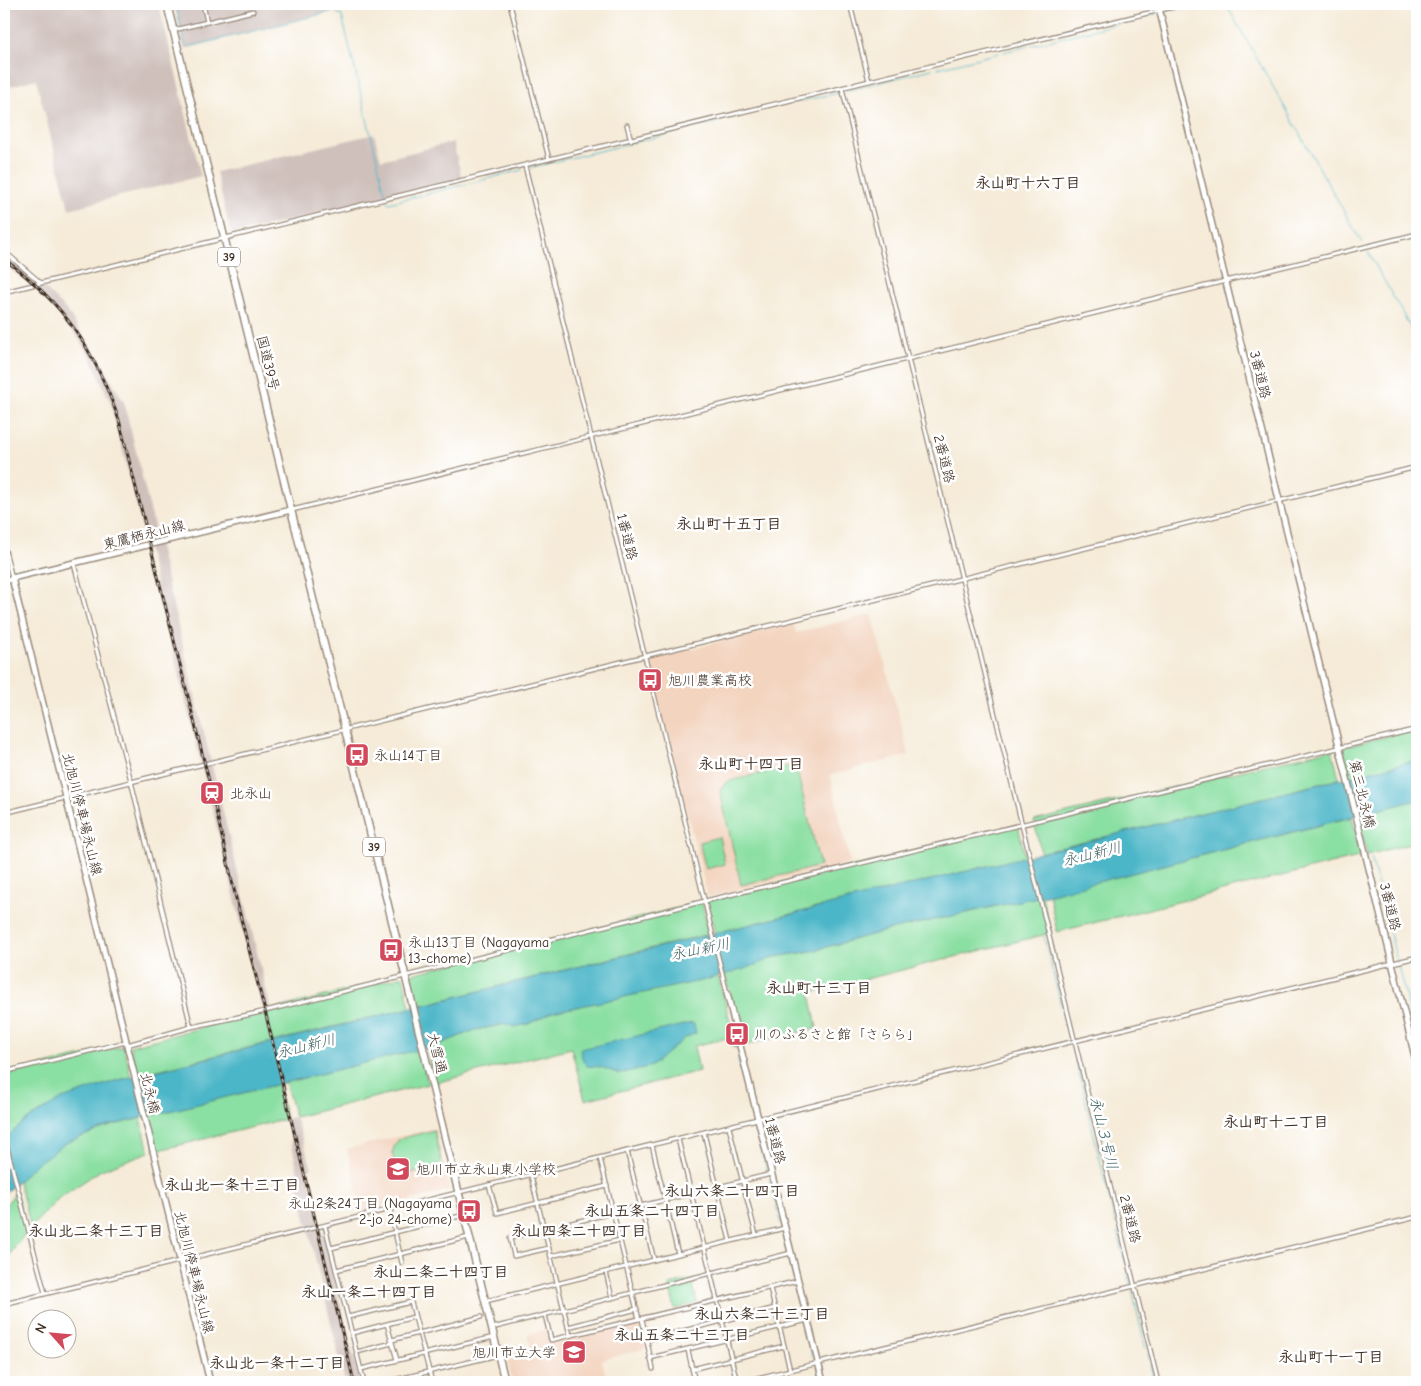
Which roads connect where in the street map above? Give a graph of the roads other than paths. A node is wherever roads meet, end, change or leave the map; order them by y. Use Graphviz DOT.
graph roads {
  1 [pos="167,4"];
  2 [pos="203,4"];
  3 [pos="510,4"];
  4 [pos="850,4"];
  5 [pos="1158,4"];
  6 [pos="1185,4"];
  7 [pos="253,10"];
  8 [pos="1159,10"];
  9 [pos="207,22"];
  10 [pos="174,30"];
  11 [pos="869,81"];
  12 [pos="842,88"];
  13 [pos="627,125"];
  14 [pos="631,140"];
  15 [pos="549,160"];
  16 [pos="524,166"];
  17 [pos="1417,234"];
  18 [pos="225,238"];
  19 [pos="4,251"];
  20 [pos="1225,281"];
  21 [pos="41,283"];
  22 [pos="4,292"];
  23 [pos="908,358"];
  24 [pos="591,436"];
  25 [pos="1417,467"];
  26 [pos="1279,500"];
  27 [pos="291,510"];
  28 [pos="4,546"];
  29 [pos="74,564"];
  30 [pos="961,578"];
  31 [pos="12,579"];
  32 [pos="4,581"];
  33 [pos="644,655"];
  34 [pos="1417,728"];
  35 [pos="344,729"];
  36 [pos="1340,750"];
  37 [pos="131,781"];
  38 [pos="66,798"];
  39 [pos="4,813"];
  40 [pos="1022,824"];
  41 [pos="1362,842"];
  42 [pos="704,901"];
  43 [pos="1417,957"];
  44 [pos="1396,962"];
  45 [pos="406,976"];
  46 [pos="727,993"];
  47 [pos="192,1027"];
  48 [pos="1074,1041"];
  49 [pos="127,1043"];
  50 [pos="129,1054"];
  51 [pos="1417,1065"];
  52 [pos="4,1072"];
  53 [pos="758,1119"];
  54 [pos="729,1126"];
  55 [pos="704,1133"];
  56 [pos="4,1136"];
  57 [pos="150,1139"];
  58 [pos="678,1139"];
  59 [pos="652,1145"];
  60 [pos="627,1151"];
  61 [pos="600,1158"];
  62 [pos="771,1174"];
  63 [pos="531,1175"];
  64 [pos="743,1181"];
  65 [pos="489,1186"];
  66 [pos="607,1186"];
  67 [pos="717,1187"];
  68 [pos="459,1193"];
  69 [pos="691,1194"];
  70 [pos="665,1200"];
  71 [pos="538,1202"];
  72 [pos="640,1206"];
  73 [pos="390,1210"];
  74 [pos="613,1213"];
  75 [pos="464,1215"];
  76 [pos="1417,1217"];
  77 [pos="324,1226"];
  78 [pos="785,1228"];
  79 [pos="544,1230"];
  80 [pos="395,1232"];
  81 [pos="756,1235"];
  82 [pos="470,1236"];
  83 [pos="620,1240"];
  84 [pos="730,1241"];
  85 [pos="704,1247"];
  86 [pos="331,1248"];
  87 [pos="549,1248"];
  88 [pos="400,1253"];
  89 [pos="791,1253"];
  90 [pos="678,1254"];
  91 [pos="551,1256"];
  92 [pos="654,1260"];
  93 [pos="180,1261"];
  94 [pos="402,1263"];
  95 [pos="626,1266"];
  96 [pos="336,1270"];
  97 [pos="606,1272"];
  98 [pos="710,1273"];
  99 [pos="798,1282"];
  100 [pos="558,1283"];
  101 [pos="1135,1286"];
  102 [pos="770,1288"];
  103 [pos="45,1293"];
  104 [pos="633,1293"];
  105 [pos="612,1298"];
  106 [pos="486,1301"];
  107 [pos="717,1301"];
  108 [pos="4,1304"];
  109 [pos="775,1308"];
  110 [pos="637,1309"];
  111 [pos="564,1310"];
  112 [pos="545,1315"];
  113 [pos="348,1317"];
  114 [pos="414,1317"];
  115 [pos="481,1317"];
  116 [pos="640,1319"];
  117 [pos="808,1320"];
  118 [pos="722,1321"];
  119 [pos="387,1324"];
  120 [pos="568,1326"];
  121 [pos="780,1327"];
  122 [pos="492,1328"];
  123 [pos="352,1333"];
  124 [pos="420,1333"];
  125 [pos="570,1335"];
  126 [pos="494,1337"];
  127 [pos="646,1340"];
  128 [pos="726,1340"];
  129 [pos="392,1341"];
  130 [pos="784,1346"];
  131 [pos="688,1350"];
  132 [pos="357,1352"];
  133 [pos="425,1354"];
  134 [pos="498,1355"];
  135 [pos="650,1358"];
  136 [pos="731,1359"];
  137 [pos="397,1360"];
  138 [pos="818,1363"];
  139 [pos="653,1369"];
  140 [pos="692,1369"];
  141 [pos="360,1370"];
  142 [pos="790,1370"];
  143 [pos="429,1372"];
  144 [pos="751,1381"];
  145 [pos="210,1382"];
  146 [pos="364,1382"];
  147 [pos="386,1382"];
  148 [pos="432,1382"];
  149 [pos="505,1382"];
  150 [pos="695,1382"];
  151 [pos="737,1382"];
  152 [pos="741,1382"];
  153 [pos="823,1382"];
  154 [pos="1158,1382"];
  1 -- 10 [label="highway, 国道39号 / 39"];
  2 -- 9 [label="street"];
  3 -- 15 [label="street"];
  4 -- 11 [label="street"];
  5 -- 8 [label="street, 3番道路"];
  6 -- 8 [label="street"];
  7 -- 9 [label="street"];
  8 -- 11 [label="street"];
  8 -- 20 [label="street, 3番道路"];
  9 -- 10 [label="street"];
  10 -- 18 [label="highway, 国道39号 / 39"];
  11 -- 12 [label="street"];
  12 -- 14 [label="street"];
  12 -- 23 [label="street, 2番道路"];
  13 -- 14 [label="street"];
  14 -- 15 [label="street"];
  15 -- 16 [label="street"];
  16 -- 18 [label="street"];
  16 -- 24 [label="street, 1番道路"];
  17 -- 20 [label="street"];
  18 -- 21 [label="street"];
  18 -- 27 [label="highway, 国道39号 / 39"];
  19 -- 21 [label="street"];
  20 -- 23 [label="street"];
  20 -- 26 [label="street, 3番道路"];
  21 -- 22 [label="street"];
  23 -- 24 [label="street"];
  23 -- 30 [label="street, 2番道路"];
  24 -- 27 [label="street"];
  24 -- 33 [label="street, 1番道路"];
  25 -- 26 [label="street"];
  26 -- 30 [label="street"];
  26 -- 36 [label="street, 3番道路"];
  27 -- 29 [label="street, 東鷹栖永山線"];
  27 -- 35 [label="highway, 国道39号 / 39"];
  28 -- 31 [label="street"];
  29 -- 31 [label="street, 東鷹栖永山線"];
  29 -- 37 [label="street"];
  30 -- 33 [label="street"];
  30 -- 40 [label="street, 2番道路"];
  31 -- 32 [label="street, 東鷹栖永山線"];
  31 -- 38 [label="street, 北旭川停車場永山線"];
  33 -- 35 [label="street"];
  33 -- 42 [label="street, 1番道路"];
  34 -- 36 [label="street"];
  35 -- 37 [label="street"];
  35 -- 45 [label="highway, 大雪通 / 39"];
  36 -- 40 [label="street"];
  36 -- 41 [label="street, 第三北永橋"];
  37 -- 38 [label="street"];
  37 -- 47 [label="street"];
  38 -- 39 [label="street"];
  38 -- 49 [label="street, 北旭川停車場永山線"];
  40 -- 42 [label="street"];
  40 -- 48 [label="street, 2番道路"];
  41 -- 44 [label="street, 3番道路"];
  42 -- 45 [label="street"];
  42 -- 46 [label="street, 1番道路"];
  43 -- 44 [label="street"];
  44 -- 48 [label="street"];
  44 -- 51 [label="street, 3番道路"];
  45 -- 47 [label="street"];
  45 -- 68 [label="highway, 大雪通 / 39"];
  46 -- 53 [label="street, 1番道路"];
  47 -- 49 [label="street"];
  48 -- 53 [label="street"];
  48 -- 101 [label="street, 2番道路"];
  49 -- 50 [label="street, 北旭川停車場永山線"];
  49 -- 52 [label="street"];
  50 -- 57 [label="street, 北永橋"];
  53 -- 54 [label="street"];
  53 -- 62 [label="street, 1番道路"];
  54 -- 55 [label="street"];
  54 -- 64 [label="street"];
  55 -- 58 [label="street"];
  55 -- 67 [label="street"];
  56 -- 103 [label="street"];
  57 -- 93 [label="street, 北旭川停車場永山線"];
  58 -- 59 [label="street"];
  58 -- 69 [label="street"];
  59 -- 60 [label="street"];
  59 -- 70 [label="street"];
  60 -- 61 [label="street"];
  60 -- 72 [label="street"];
  61 -- 63 [label="street"];
  61 -- 66 [label="street"];
  62 -- 64 [label="street"];
  62 -- 78 [label="street, 1番道路"];
  63 -- 65 [label="street"];
  63 -- 71 [label="street"];
  64 -- 67 [label="street"];
  64 -- 81 [label="street"];
  65 -- 68 [label="street"];
  65 -- 71 [label="street"];
  66 -- 71 [label="street"];
  66 -- 74 [label="street"];
  67 -- 69 [label="street"];
  67 -- 84 [label="street"];
  68 -- 73 [label="street"];
  68 -- 75 [label="highway, 大雪通 / 39"];
  69 -- 70 [label="street"];
  69 -- 85 [label="street"];
  70 -- 72 [label="street"];
  70 -- 90 [label="street"];
  71 -- 79 [label="street"];
  72 -- 74 [label="street"];
  72 -- 92 [label="street"];
  73 -- 77 [label="street"];
  73 -- 80 [label="street"];
  74 -- 79 [label="street"];
  74 -- 83 [label="street"];
  75 -- 80 [label="street"];
  75 -- 82 [label="highway, 大雪通 / 39"];
  76 -- 101 [label="street"];
  77 -- 86 [label="street"];
  77 -- 93 [label="street"];
  78 -- 81 [label="street"];
  78 -- 89 [label="street, 1番道路"];
  79 -- 87 [label="street"];
  79 -- 87 [label="street"];
  80 -- 86 [label="street"];
  80 -- 88 [label="street"];
  81 -- 84 [label="street"];
  82 -- 88 [label="street"];
  82 -- 106 [label="highway, 大雪通 / 39"];
  83 -- 91 [label="street"];
  83 -- 95 [label="street"];
  84 -- 85 [label="street"];
  85 -- 90 [label="street"];
  85 -- 98 [label="street"];
  86 -- 96 [label="street"];
  87 -- 91 [label="street"];
  88 -- 94 [label="street"];
  88 -- 96 [label="street"];
  89 -- 98 [label="street"];
  89 -- 99 [label="street, 1番道路"];
  90 -- 92 [label="street"];
  91 -- 100 [label="street"];
  92 -- 95 [label="street"];
  93 -- 103 [label="street"];
  93 -- 145 [label="street, 北旭川停車場永山線"];
  95 -- 97 [label="street"];
  95 -- 104 [label="street"];
  96 -- 113 [label="street"];
  97 -- 100 [label="street"];
  97 -- 105 [label="street"];
  98 -- 104 [label="street"];
  98 -- 107 [label="street"];
  99 -- 102 [label="street"];
  99 -- 117 [label="street, 1番道路"];
  100 -- 106 [label="street"];
  100 -- 111 [label="street"];
  101 -- 138 [label="street"];
  101 -- 154 [label="street, 2番道路"];
  102 -- 107 [label="street"];
  102 -- 109 [label="street"];
  103 -- 108 [label="street"];
  104 -- 105 [label="street"];
  104 -- 110 [label="street"];
  105 -- 111 [label="street"];
  106 -- 122 [label="highway, 大雪通 / 39"];
  107 -- 116 [label="street"];
  107 -- 118 [label="street"];
  109 -- 118 [label="street"];
  109 -- 121 [label="street"];
  110 -- 116 [label="street"];
  110 -- 120 [label="street"];
  111 -- 112 [label="street"];
  111 -- 120 [label="street"];
  112 -- 122 [label="street"];
  112 -- 125 [label="street"];
  113 -- 114 [label="street"];
  113 -- 123 [label="street"];
  114 -- 119 [label="street"];
  114 -- 124 [label="street"];
  115 -- 124 [label="street"];
  116 -- 125 [label="street"];
  116 -- 127 [label="street"];
  117 -- 121 [label="street"];
  117 -- 138 [label="street, 1番道路"];
  118 -- 127 [label="street"];
  118 -- 128 [label="street"];
  119 -- 123 [label="street"];
  119 -- 129 [label="street"];
  120 -- 125 [label="street"];
  121 -- 128 [label="street"];
  121 -- 130 [label="street"];
  122 -- 126 [label="highway, 大雪通 / 39"];
  123 -- 132 [label="street"];
  124 -- 129 [label="street"];
  124 -- 133 [label="street"];
  126 -- 133 [label="street"];
  126 -- 134 [label="highway, 大雪通 / 39"];
  127 -- 135 [label="street"];
  128 -- 131 [label="street"];
  128 -- 136 [label="street"];
  129 -- 132 [label="street"];
  129 -- 137 [label="street"];
  130 -- 136 [label="street"];
  130 -- 142 [label="street"];
  131 -- 135 [label="street"];
  131 -- 140 [label="street"];
  132 -- 141 [label="street"];
  133 -- 137 [label="street"];
  133 -- 143 [label="street"];
  134 -- 143 [label="street"];
  134 -- 149 [label="highway, 大雪通 / 39"];
  135 -- 139 [label="street"];
  136 -- 140 [label="street"];
  136 -- 151 [label="street"];
  137 -- 141 [label="street"];
  138 -- 142 [label="street"];
  138 -- 153 [label="street, 1番道路"];
  140 -- 150 [label="street"];
  141 -- 146 [label="street"];
  142 -- 144 [label="street"];
  143 -- 147 [label="street"];
  143 -- 148 [label="street"];
  144 -- 152 [label="street"];
}
